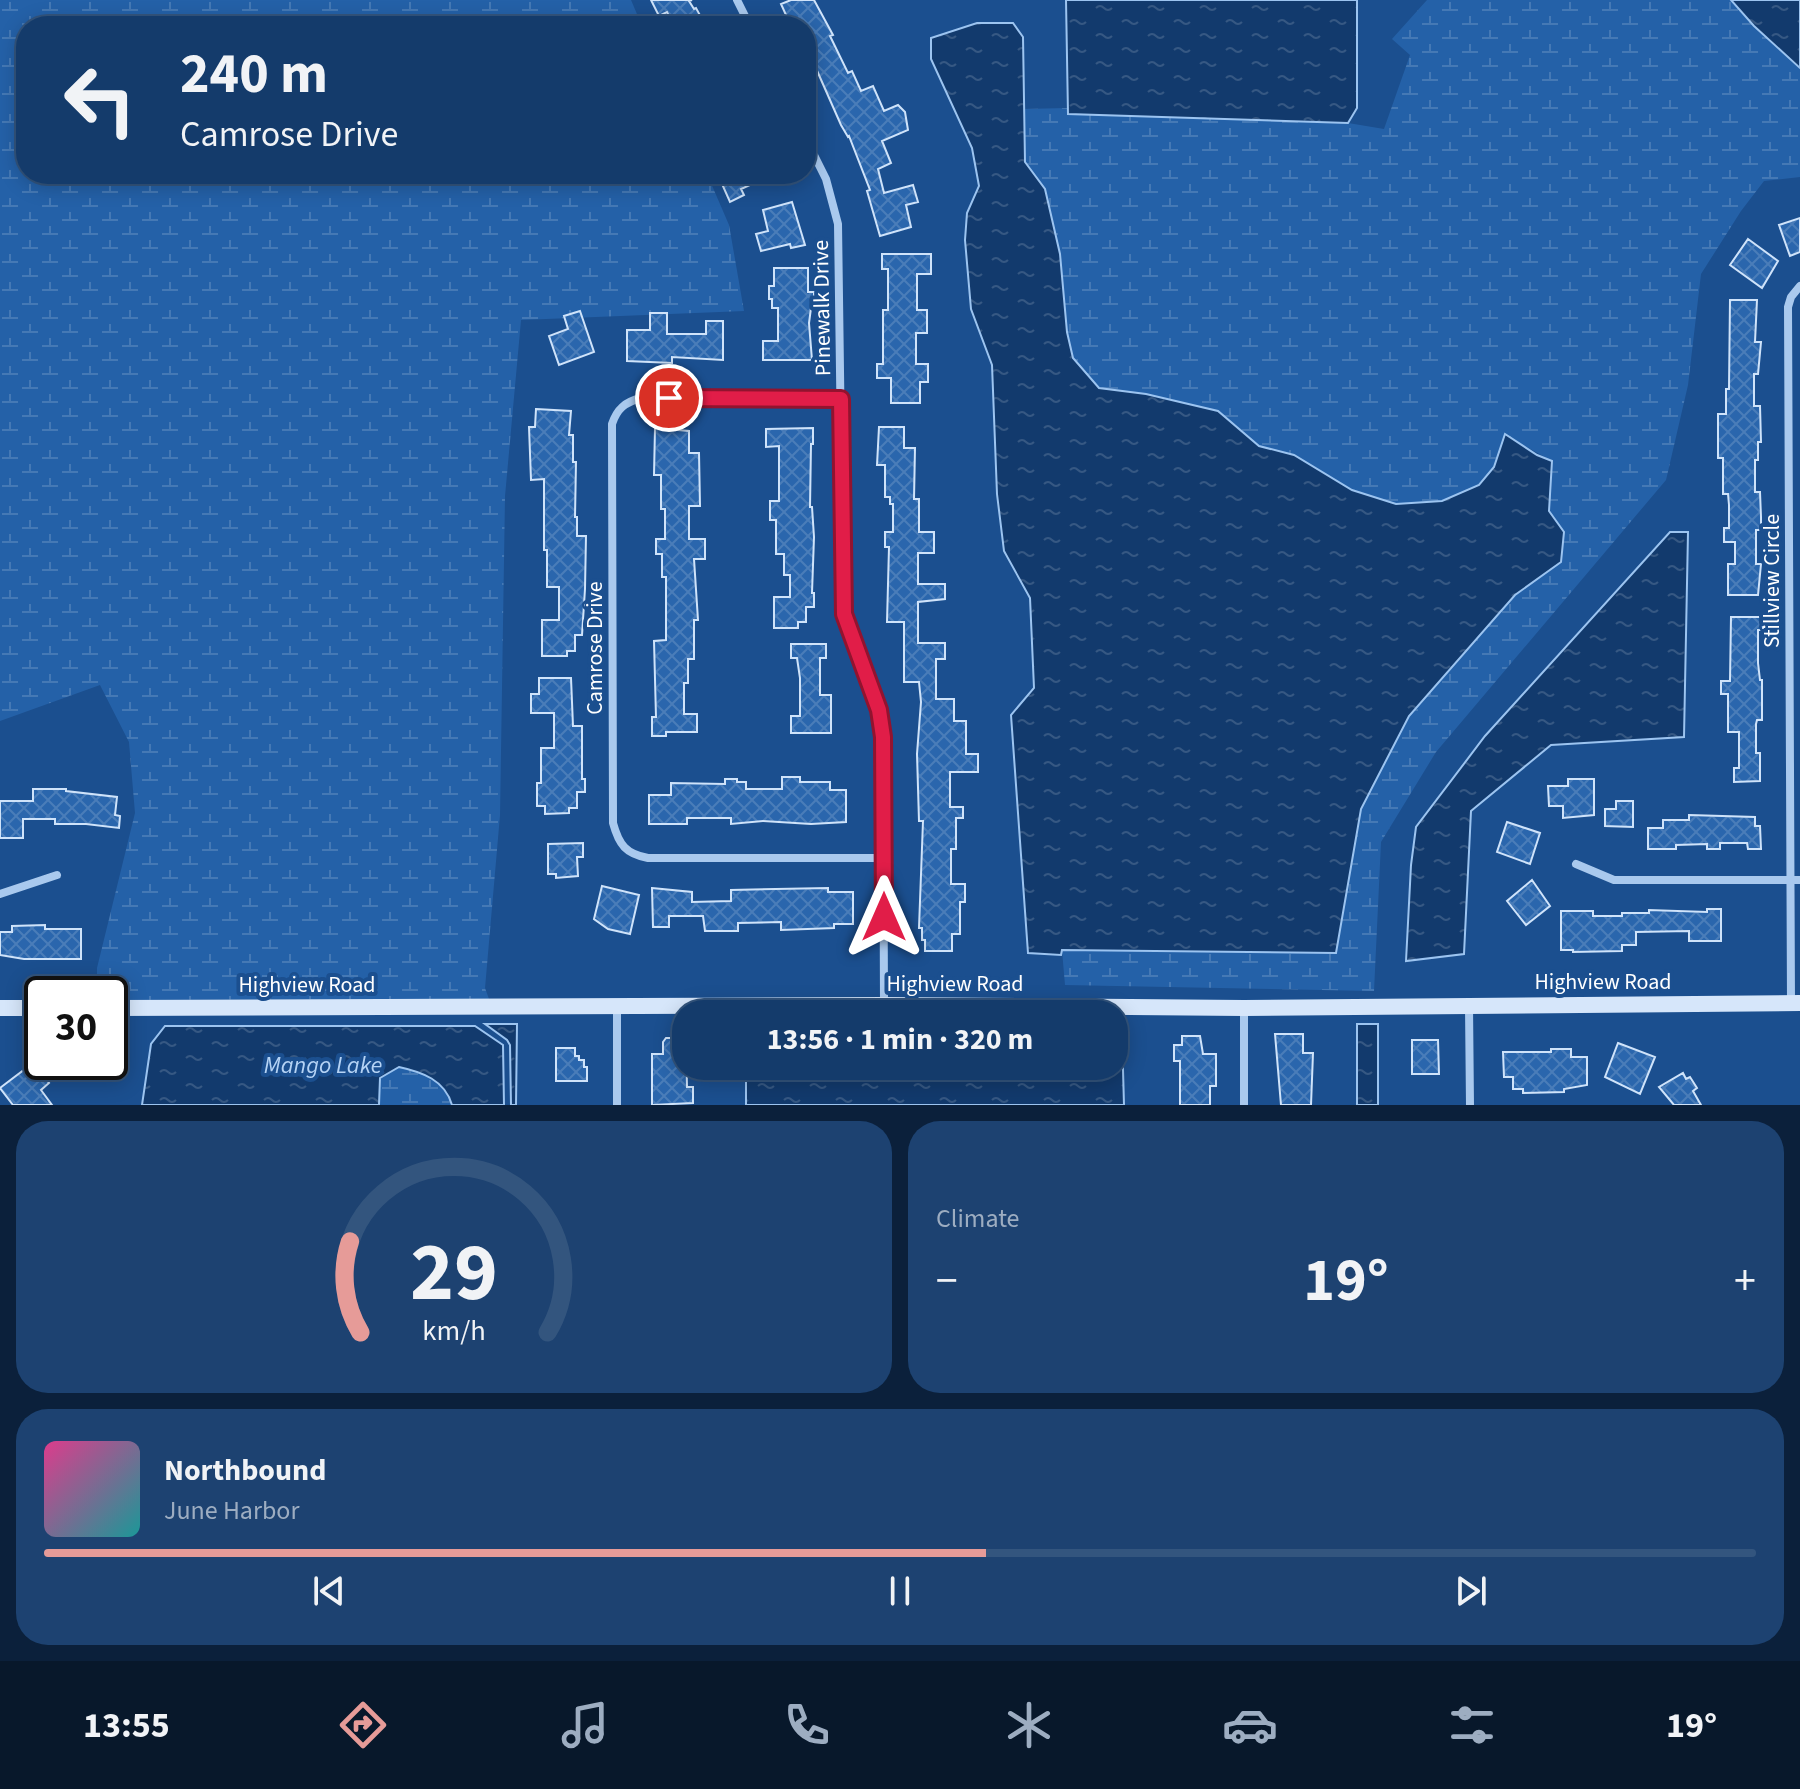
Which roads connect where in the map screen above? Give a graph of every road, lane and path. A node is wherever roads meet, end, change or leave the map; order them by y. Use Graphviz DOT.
graph roads {
  1 [pos="816,159"];
  2 [pos="1800,286"];
  3 [pos="841,399"];
  4 [pos="884,858"];
  5 [pos="1576,864"];
  6 [pos="57,875"];
  7 [pos="1796,880"];
  8 [pos="0,894"];
  9 [pos="884,1000"];
  10 [pos="1795,1003"];
  11 [pos="1469,1004"];
  12 [pos="617,1007"];
  13 [pos="672,1007"];
  14 [pos="1128,1007"];
  15 [pos="0,1008"];
  16 [pos="24,1008"];
  17 [pos="128,1008"];
  18 [pos="1244,1008"];
  19 [pos="617,1105"];
  20 [pos="1244,1105"];
  21 [pos="1470,1105"];
  1 -- 3 [label="street, Pinewalk Drive"];
  2 -- 7 [label="street, Stillview Circle"];
  3 -- 4 [label="street, Pinewalk Drive"];
  3 -- 4 [label="street, Camrose Drive"];
  4 -- 9 [label="street, Pinewalk Drive"];
  5 -- 7 [label="street"];
  6 -- 8 [label="street"];
  7 -- 10 [label="street, Stillview Circle"];
  10 -- 11 [label="street, Highview Road"];
  11 -- 18 [label="street, Highview Road"];
  11 -- 21 [label="street"];
  12 -- 13 [label="street, Highview Road"];
  12 -- 17 [label="street, Highview Road"];
  12 -- 19 [label="street"];
  14 -- 18 [label="street, Highview Road"];
  15 -- 16 [label="street"];
  18 -- 20 [label="street"];
}
